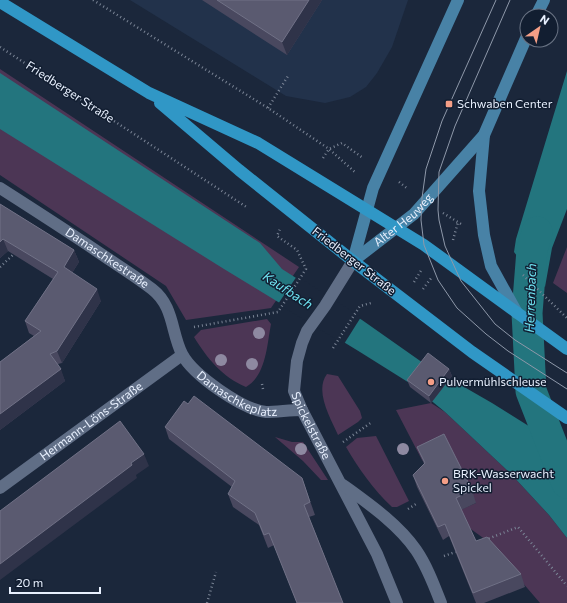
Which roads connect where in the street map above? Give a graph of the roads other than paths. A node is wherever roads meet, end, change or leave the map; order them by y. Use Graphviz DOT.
graph roads {
  1 [pos="458,0"];
  2 [pos="0,2"];
  3 [pos="522,48"];
  4 [pos="148,93"];
  5 [pos="484,135"];
  6 [pos="0,188"];
  7 [pos="367,210"];
  8 [pos="396,229"];
  9 [pos="353,261"];
  10 [pos="517,313"];
  11 [pos="567,349"];
  12 [pos="182,355"];
  13 [pos="302,410"];
  14 [pos="567,418"];
  15 [pos="341,483"];
  16 [pos="0,488"];
  17 [pos="397,603"];
  18 [pos="441,603"];
  1 -- 7 [label="street, Alter Heuweg"];
  2 -- 4 [label="main road, Friedberger Straße"];
  3 -- 5 [label="street, Alter Heuweg"];
  4 -- 7 [label="main road, Friedberger Straße"];
  4 -- 9 [label="main road, Friedberger Straße"];
  5 -- 8 [label="street, Alter Heuweg"];
  5 -- 10 [label="street"];
  6 -- 12 [label="street, Damaschkestraße"];
  7 -- 8 [label="main road, Friedberger Straße"];
  7 -- 9 [label="street, Alter Heuweg"];
  8 -- 9 [label="street, Alter Heuweg"];
  8 -- 10 [label="main road, Friedberger Straße"];
  9 -- 13 [label="street, Spickelstraße"];
  9 -- 14 [label="main road, Friedberger Straße"];
  10 -- 11 [label="main road, Friedberger Straße"];
  12 -- 13 [label="street, Damaschkeplatz"];
  12 -- 16 [label="street, Hermann-Löns-Straße"];
  13 -- 15 [label="street, Spickelstraße"];
  15 -- 17 [label="street, Spickelstraße"];
  15 -- 18 [label="street, Spickelstraße"];
}
